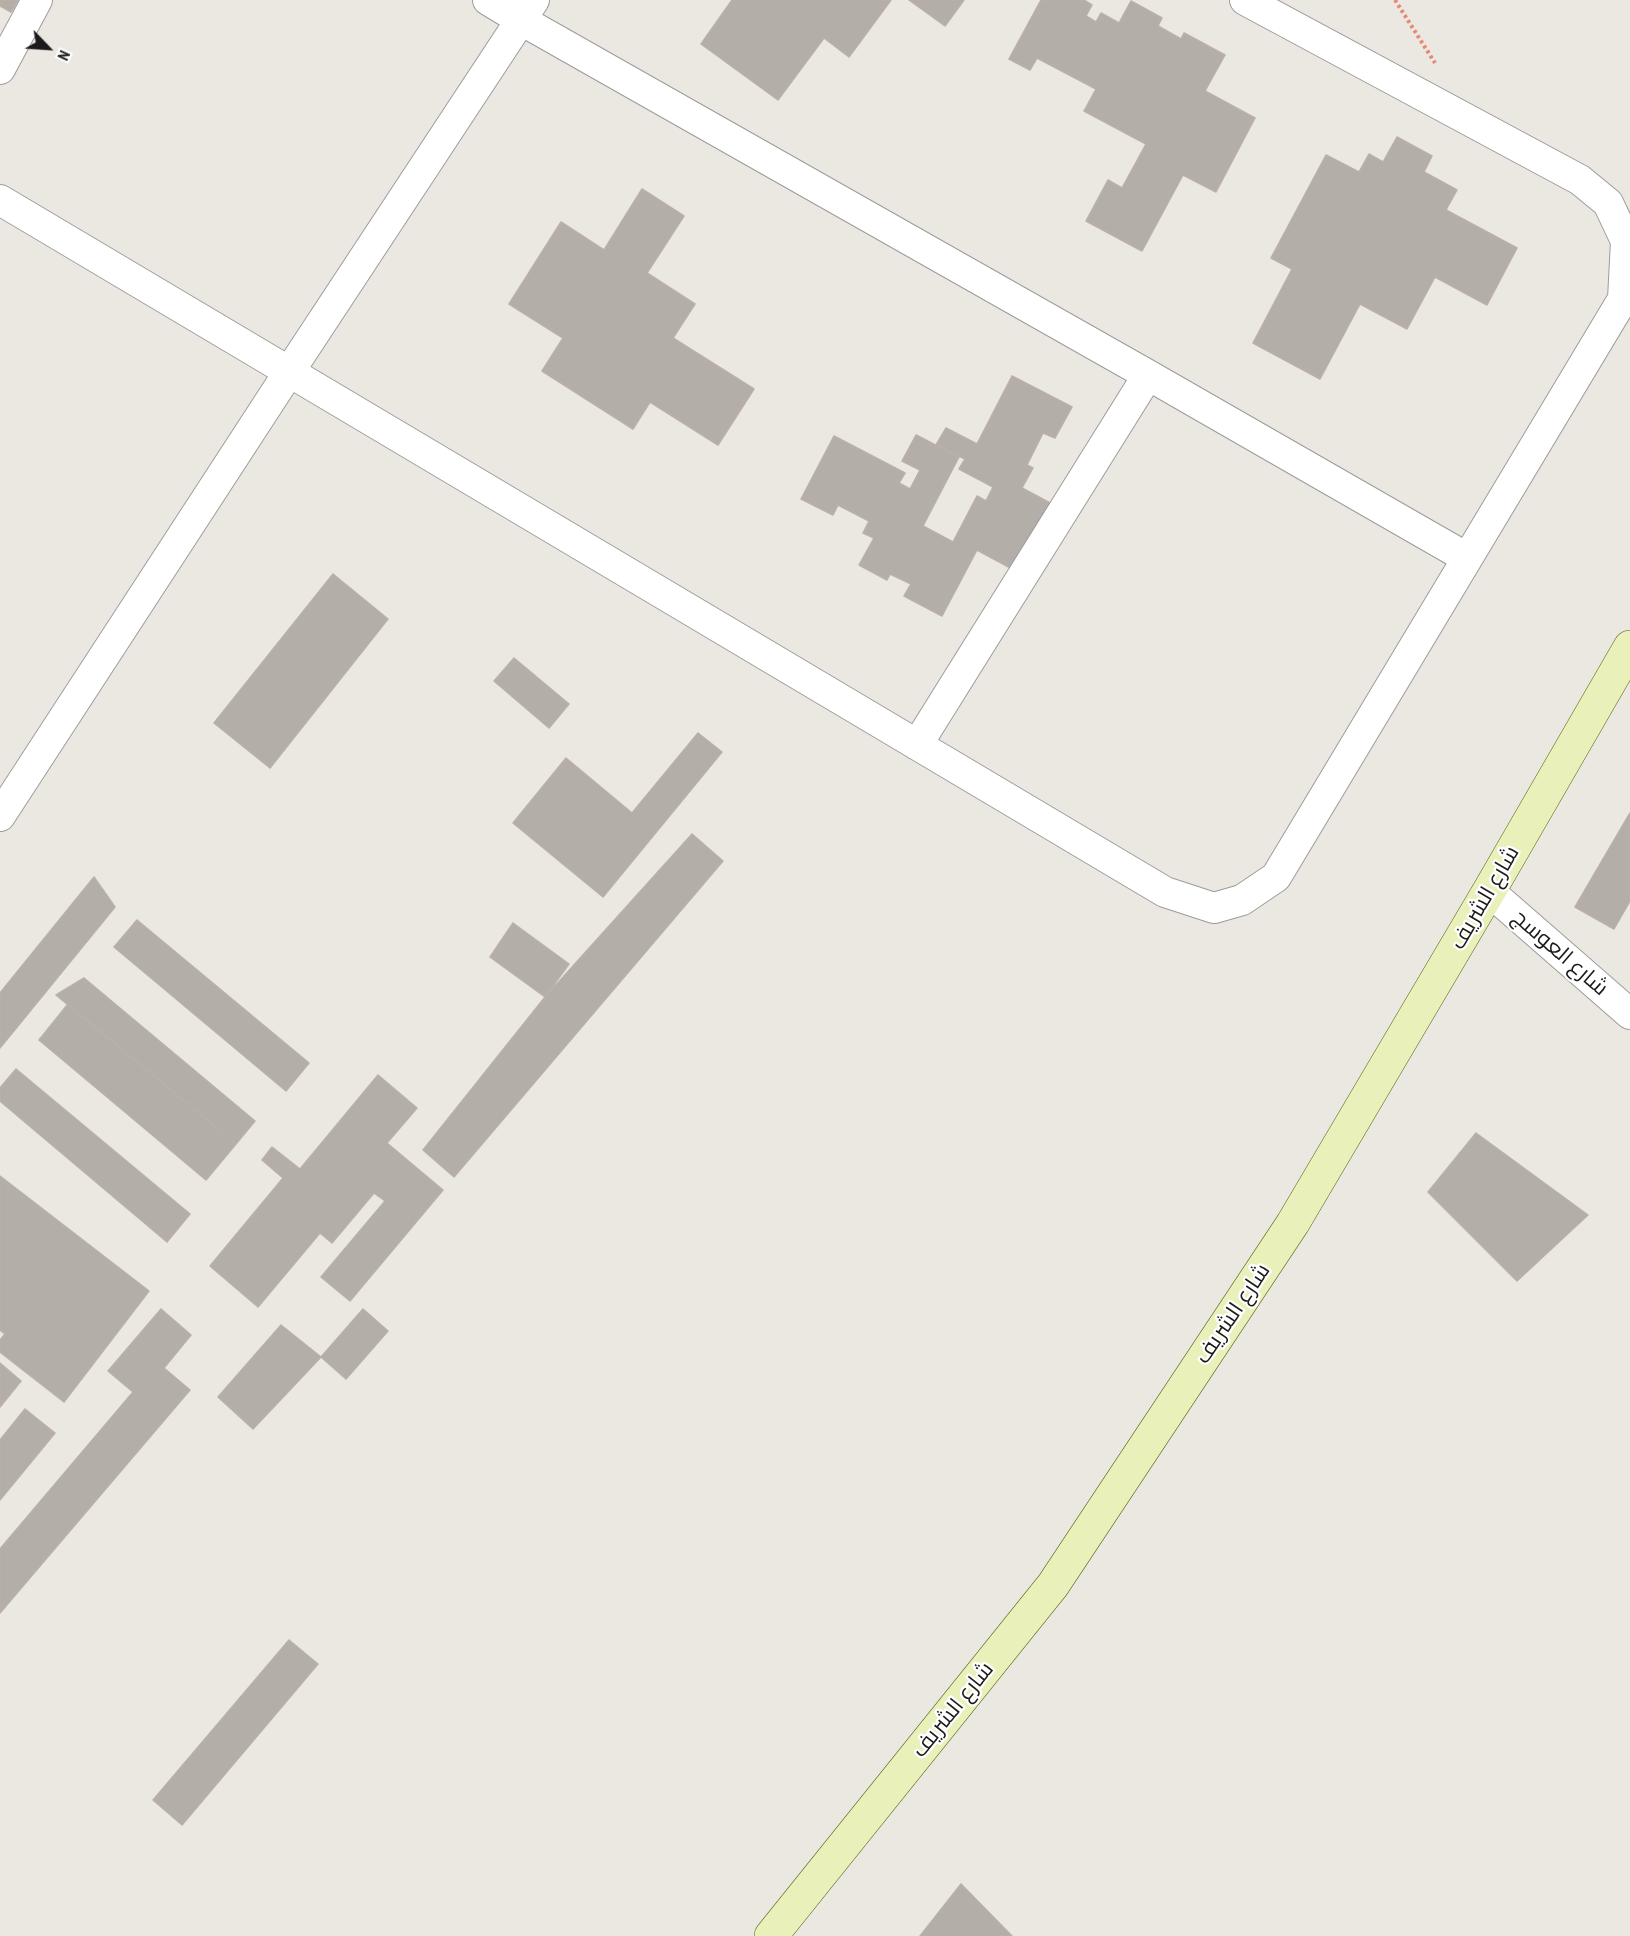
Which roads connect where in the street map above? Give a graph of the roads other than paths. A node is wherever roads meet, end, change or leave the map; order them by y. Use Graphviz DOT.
graph roads {
  1 [pos="37,0"];
  2 [pos="488,0"];
  3 [pos="1245,0"];
  4 [pos="527,10"];
  5 [pos="0,69"];
  6 [pos="0,200"];
  7 [pos="289,372"];
  8 [pos="1148,375"];
  9 [pos="1467,558"];
  10 [pos="1630,647"];
  11 [pos="917,745"];
  12 [pos="0,816"];
  13 [pos="1490,891"];
  14 [pos="1630,1014"];
  15 [pos="771,1936"];
  1 -- 5 [label="street"];
  2 -- 4 [label="street"];
  3 -- 9 [label="street"];
  4 -- 7 [label="street"];
  4 -- 8 [label="street"];
  6 -- 7 [label="street"];
  7 -- 11 [label="street"];
  7 -- 12 [label="street"];
  8 -- 9 [label="street"];
  8 -- 11 [label="street"];
  9 -- 11 [label="street"];
  10 -- 13 [label="main road, شارع الشريف"];
  13 -- 14 [label="street, شارع العوسج"];
  13 -- 15 [label="main road, شارع الشريف"];
}
